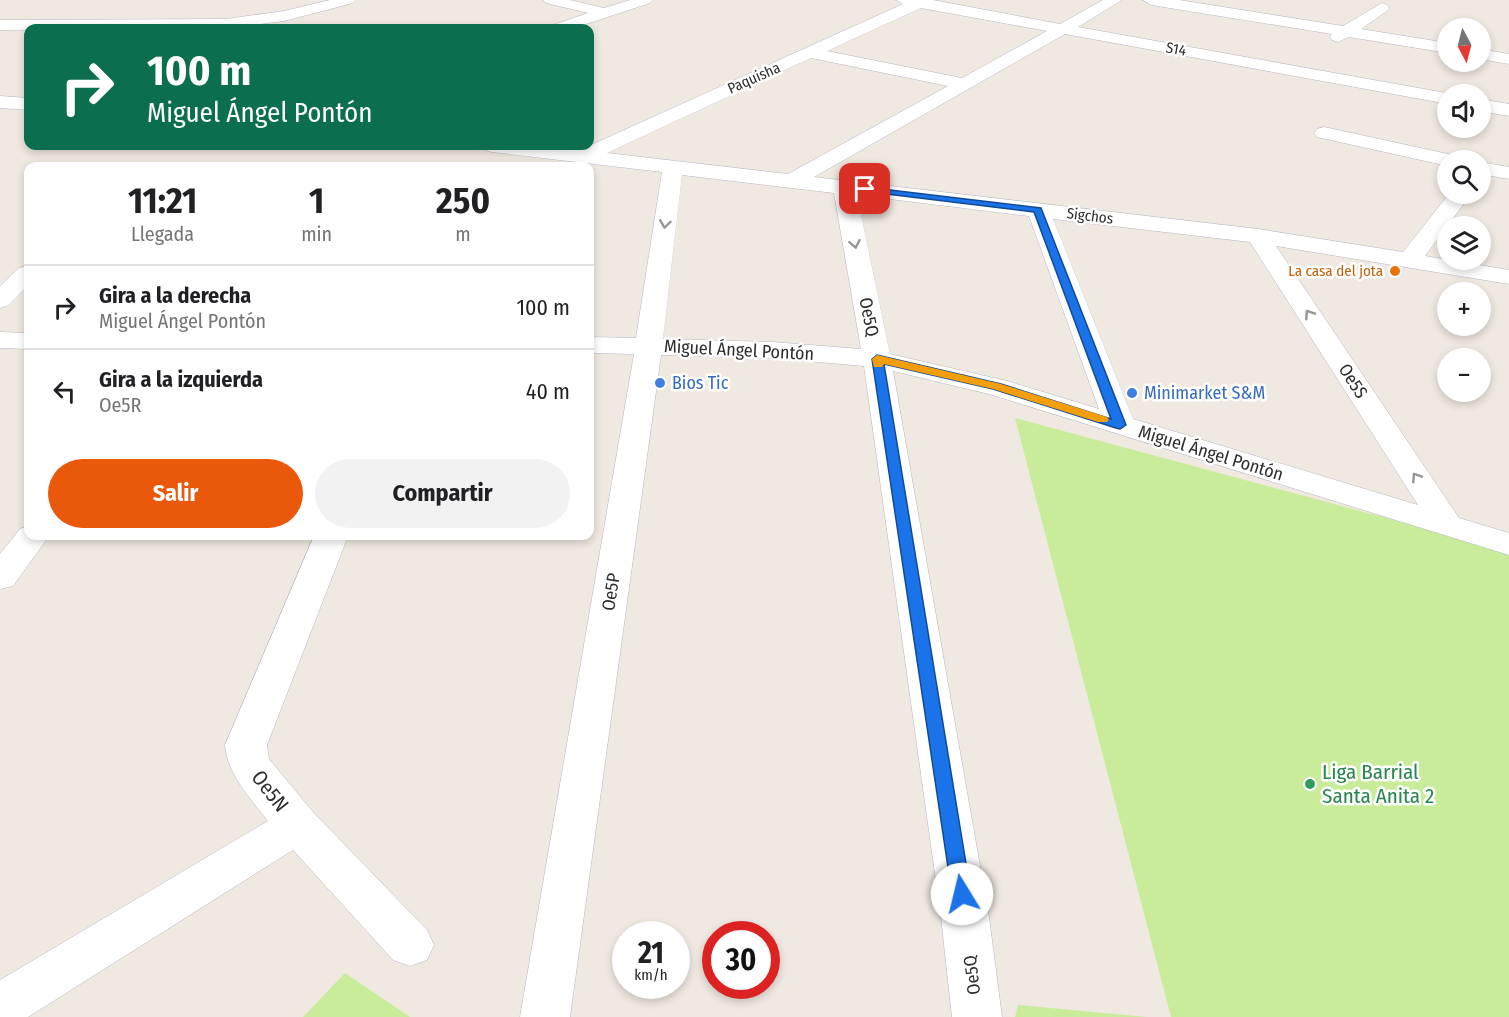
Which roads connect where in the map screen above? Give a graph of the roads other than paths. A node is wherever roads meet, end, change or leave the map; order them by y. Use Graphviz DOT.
graph roads {
  1 [pos="348,0"];
  2 [pos="551,0"];
  3 [pos="645,0"];
  4 [pos="1114,0"];
  5 [pos="1151,0"];
  6 [pos="916,1"];
  7 [pos="30,6"];
  8 [pos="1382,8"];
  9 [pos="605,13"];
  10 [pos="226,24"];
  11 [pos="571,24"];
  12 [pos="0,25"];
  13 [pos="24,25"];
  14 [pos="1064,29"];
  15 [pos="1346,31"];
  16 [pos="1437,46"];
  17 [pos="810,52"];
  18 [pos="1491,56"];
  19 [pos="1509,59"];
  20 [pos="1297,71"];
  21 [pos="965,84"];
  22 [pos="1437,97"];
  23 [pos="0,102"];
  24 [pos="24,104"];
  25 [pos="1491,107"];
  26 [pos="1509,110"];
  27 [pos="1324,133"];
  28 [pos="502,153"];
  29 [pos="584,156"];
  30 [pos="1437,158"];
  31 [pos="673,166"];
  32 [pos="1491,170"];
  33 [pos="1509,173"];
  34 [pos="794,180"];
  35 [pos="844,187"];
  36 [pos="1452,204"];
  37 [pos="1038,210"];
  38 [pos="1258,236"];
  39 [pos="1410,259"];
  40 [pos="1480,272"];
  41 [pos="24,277"];
  42 [pos="1509,277"];
  43 [pos="0,300"];
  44 [pos="1509,301"];
  45 [pos="0,340"];
  46 [pos="24,341"];
  47 [pos="594,345"];
  48 [pos="649,345"];
  49 [pos="877,359"];
  50 [pos="1120,425"];
  51 [pos="1448,526"];
  52 [pos="29,540"];
  53 [pos="328,540"];
  54 [pos="1509,544"];
  55 [pos="0,578"];
  56 [pos="297,825"];
  57 [pos="410,945"];
  58 [pos="9,1007"];
  59 [pos="545,1017"];
  60 [pos="977,1017"];
  1 -- 10 [label="street"];
  2 -- 9 [label="street"];
  3 -- 9 [label="street"];
  4 -- 14 [label="street"];
  5 -- 15 [label="street"];
  6 -- 14 [label="street, S14"];
  6 -- 17 [label="street, Paquisha"];
  7 -- 12 [label="street"];
  8 -- 15 [label="street"];
  9 -- 11 [label="street"];
  12 -- 13 [label="street"];
  14 -- 20 [label="street, S14"];
  14 -- 21 [label="street"];
  15 -- 16 [label="street"];
  15 -- 20 [label="street"];
  17 -- 21 [label="street"];
  17 -- 29 [label="street, Paquisha"];
  18 -- 19 [label="street"];
  20 -- 22 [label="street, S14"];
  21 -- 34 [label="street"];
  23 -- 24 [label="street"];
  25 -- 26 [label="street"];
  27 -- 30 [label="street"];
  28 -- 29 [label="street, Sigchos"];
  29 -- 31 [label="street, Sigchos"];
  31 -- 34 [label="street, Sigchos"];
  31 -- 48 [label="street, Oe5P, one-way"];
  32 -- 33 [label="street"];
  34 -- 35 [label="street, Sigchos"];
  35 -- 37 [label="street, Sigchos"];
  35 -- 49 [label="street, Oe5Q, one-way"];
  36 -- 39 [label="street"];
  37 -- 38 [label="street, Sigchos"];
  37 -- 50 [label="street"];
  38 -- 39 [label="street, Sigchos"];
  51 -- 38 [label="street, Oe5S, one-way"];
  39 -- 40 [label="street, Sigchos"];
  40 -- 42 [label="street, Sigchos"];
  40 -- 44 [label="street"];
  41 -- 43 [label="street"];
  45 -- 46 [label="street"];
  47 -- 48 [label="street, Miguel Ángel Pontón"];
  48 -- 49 [label="street, Miguel Ángel Pontón"];
  48 -- 59 [label="street, Oe5P"];
  49 -- 50 [label="street, Miguel Ángel Pontón"];
  49 -- 60 [label="street, Oe5Q"];
  50 -- 51 [label="street, Miguel Ángel Pontón"];
  51 -- 54 [label="street, Miguel Ángel Pontón"];
  52 -- 55 [label="street"];
  53 -- 56 [label="street, Oe5N"];
  56 -- 57 [label="street, Oe5N"];
  56 -- 58 [label="street"];
}
